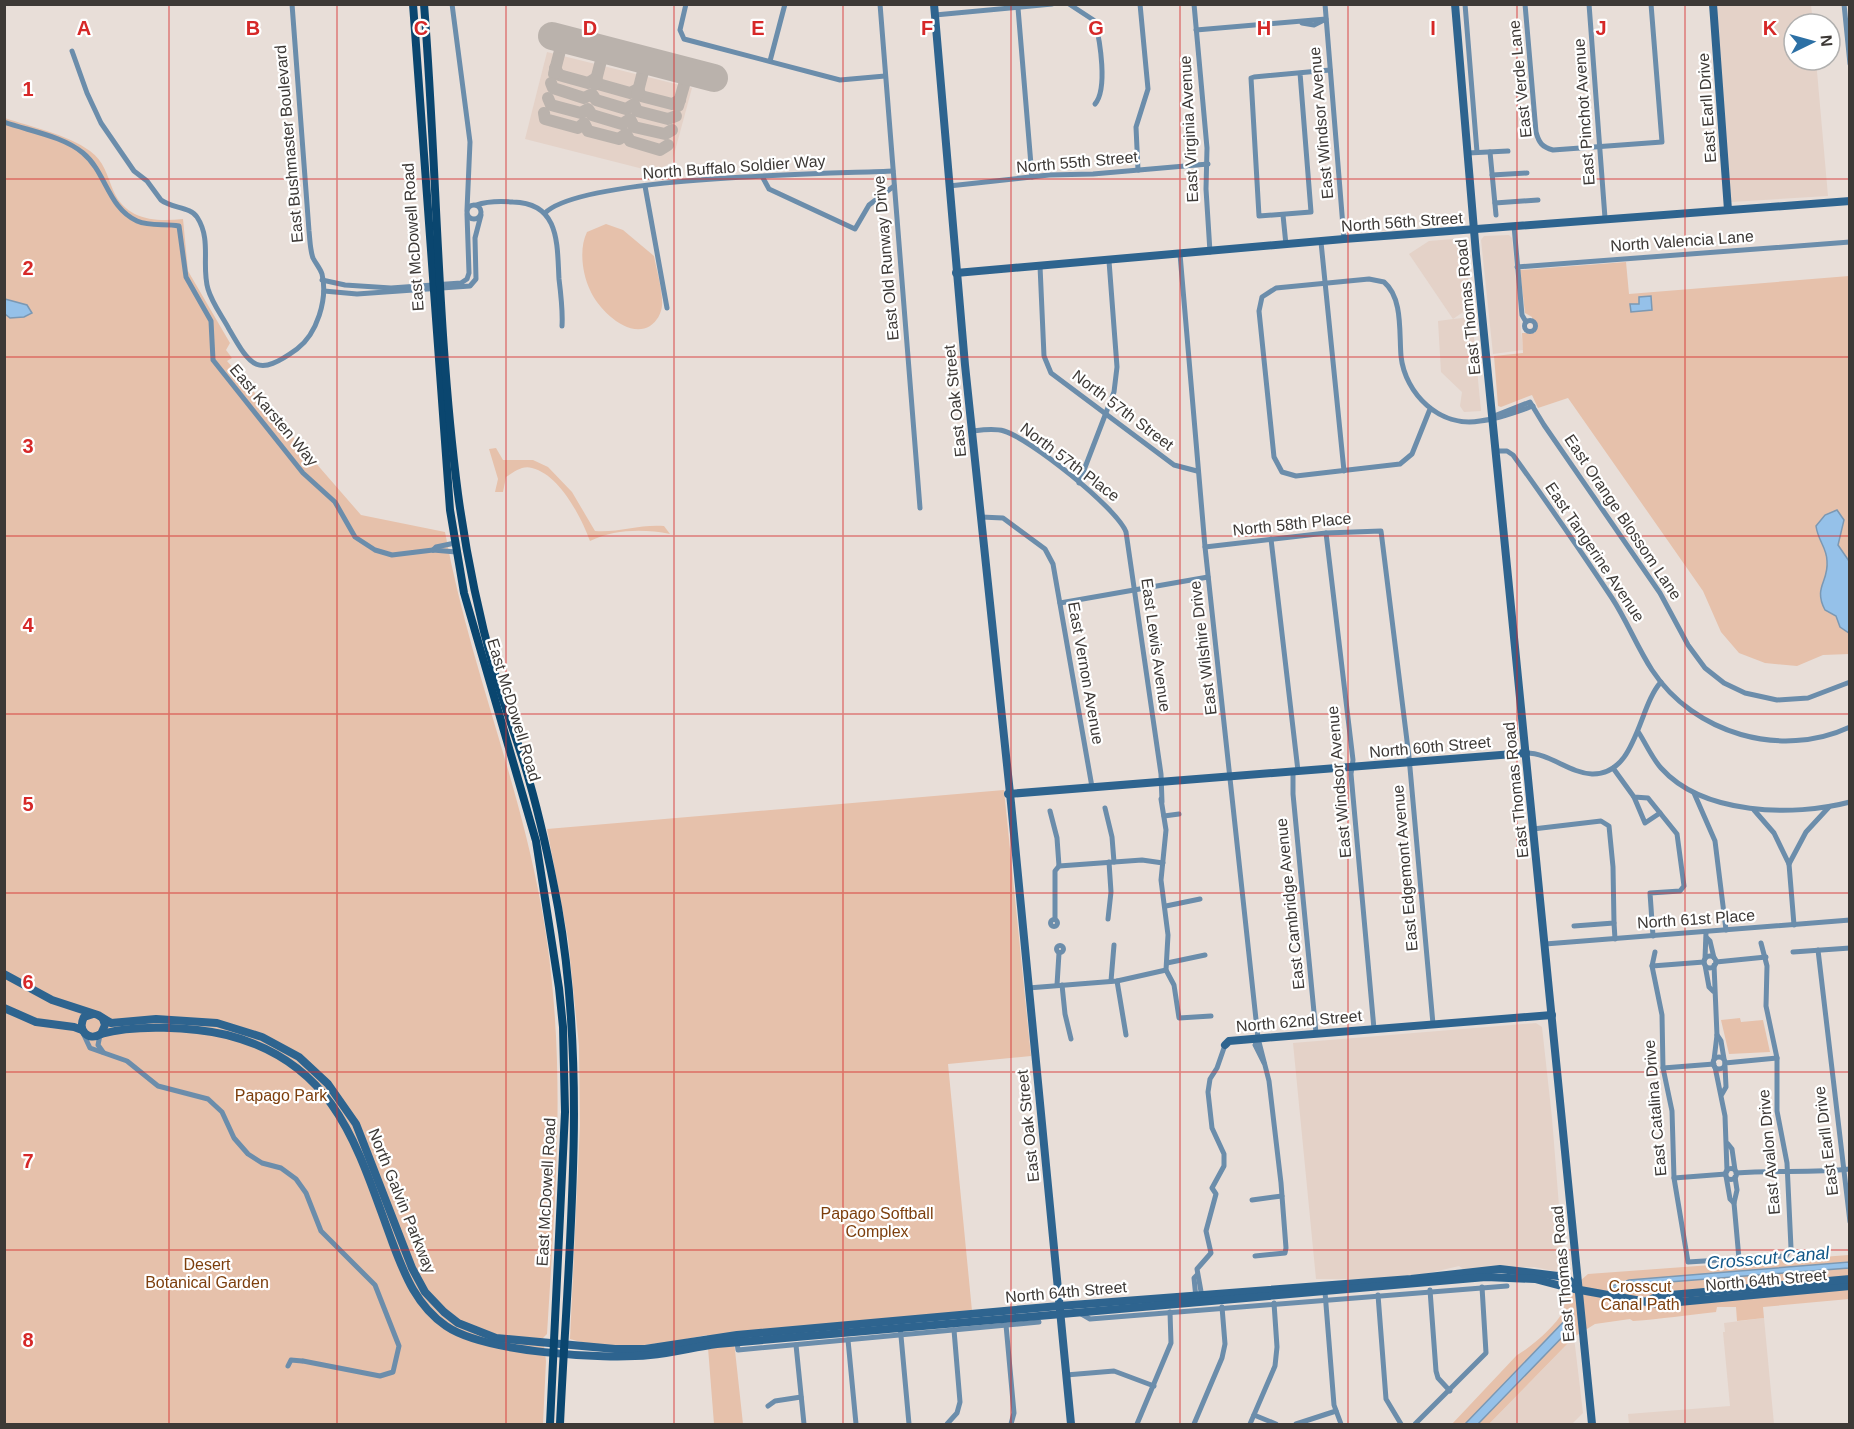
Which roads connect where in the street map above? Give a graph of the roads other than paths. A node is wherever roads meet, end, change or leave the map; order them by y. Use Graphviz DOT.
graph roads {
  1 [pos="292,4"];
  2 [pos="413,4"];
  3 [pos="424,4"];
  4 [pos="452,4"];
  5 [pos="686,4"];
  6 [pos="785,4"];
  7 [pos="880,4"];
  8 [pos="934,4"];
  9 [pos="1052,4"];
  10 [pos="1069,4"];
  11 [pos="1140,4"];
  12 [pos="1194,4"];
  13 [pos="1325,4"];
  14 [pos="1455,4"];
  15 [pos="1465,4"];
  16 [pos="1525,4"];
  17 [pos="1589,4"];
  18 [pos="1651,4"];
  19 [pos="1713,4"];
  20 [pos="1844,4"];
  21 [pos="1018,8"];
  22 [pos="935,15"];
  23 [pos="1326,19"];
  24 [pos="1196,30"];
  25 [pos="72,51"];
  26 [pos="770,61"];
  27 [pos="1850,64"];
  28 [pos="1330,70"];
  29 [pos="1300,73"];
  30 [pos="885,76"];
  31 [pos="1095,104"];
  32 [pos="4,122"];
  33 [pos="1600,147"];
  34 [pos="1508,151"];
  35 [pos="1477,152"];
  36 [pos="1490,152"];
  37 [pos="1467,153"];
  38 [pos="1208,164"];
  39 [pos="1138,170"];
  40 [pos="893,171"];
  41 [pos="1527,172"];
  42 [pos="1492,175"];
  43 [pos="1032,177"];
  44 [pos="763,178"];
  45 [pos="645,186"];
  46 [pos="894,186"];
  47 [pos="949,186"];
  48 [pos="467,194"];
  49 [pos="1538,200"];
  50 [pos="1850,201"];
  51 [pos="491,202"];
  52 [pos="1495,203"];
  53 [pos="476,205"];
  54 [pos="1728,210"];
  55 [pos="467,212"];
  56 [pos="545,213"];
  57 [pos="481,215"];
  58 [pos="1283,215"];
  59 [pos="1496,215"];
  60 [pos="1605,218"];
  61 [pos="1514,226"];
  62 [pos="1474,230"];
  63 [pos="1344,239"];
  64 [pos="1321,242"];
  65 [pos="1850,242"];
  66 [pos="1286,245"];
  67 [pos="1210,252"];
  68 [pos="1180,254"];
  69 [pos="1109,261"];
  70 [pos="1040,266"];
  71 [pos="1517,267"];
  72 [pos="956,273"];
  73 [pos="322,280"];
  74 [pos="1325,284"];
  75 [pos="436,287"];
  76 [pos="324,291"];
  77 [pos="667,308"];
  78 [pos="1526,322"];
  79 [pos="562,326"];
  80 [pos="1430,409"];
  81 [pos="1107,414"];
  82 [pos="1492,417"];
  83 [pos="972,431"];
  84 [pos="1496,451"];
  85 [pos="1197,471"];
  86 [pos="1344,471"];
  87 [pos="1079,483"];
  88 [pos="920,508"];
  89 [pos="1116,514"];
  90 [pos="981,517"];
  91 [pos="1381,531"];
  92 [pos="1326,533"];
  93 [pos="1271,539"];
  94 [pos="455,547"];
  95 [pos="1205,547"];
  96 [pos="1208,577"];
  97 [pos="1135,590"];
  98 [pos="1059,603"];
  99 [pos="477,606"];
  100 [pos="1661,682"];
  101 [pos="1850,682"];
  102 [pos="1850,727"];
  103 [pos="1639,733"];
  104 [pos="1526,753"];
  105 [pos="1409,762"];
  106 [pos="1352,767"];
  107 [pos="1613,768"];
  108 [pos="1296,772"];
  109 [pos="1232,777"];
  110 [pos="1162,782"];
  111 [pos="1092,787"];
  112 [pos="1694,793"];
  113 [pos="1008,794"];
  114 [pos="1634,797"];
  115 [pos="1850,802"];
  116 [pos="1829,807"];
  117 [pos="1105,808"];
  118 [pos="1754,810"];
  119 [pos="1050,811"];
  120 [pos="1660,813"];
  121 [pos="1179,814"];
  122 [pos="1164,816"];
  123 [pos="1533,829"];
  124 [pos="1111,862"];
  125 [pos="1163,863"];
  126 [pos="1789,864"];
  127 [pos="1059,866"];
  128 [pos="1200,899"];
  129 [pos="1166,906"];
  130 [pos="1054,919"];
  131 [pos="1108,919"];
  132 [pos="1850,920"];
  133 [pos="1614,923"];
  134 [pos="1794,925"];
  135 [pos="1574,926"];
  136 [pos="1726,930"];
  137 [pos="1707,935"];
  138 [pos="1653,936"];
  139 [pos="1615,939"];
  140 [pos="1761,943"];
  141 [pos="1545,944"];
  142 [pos="1114,945"];
  143 [pos="1850,948"];
  144 [pos="1818,950"];
  145 [pos="1655,952"];
  146 [pos="1793,952"];
  147 [pos="1059,953"];
  148 [pos="1205,955"];
  149 [pos="1766,957"];
  150 [pos="1715,961"];
  151 [pos="1705,962"];
  152 [pos="1166,966"];
  153 [pos="1652,966"];
  154 [pos="4,974"];
  155 [pos="1114,981"];
  156 [pos="1059,985"];
  157 [pos="1028,988"];
  158 [pos="1713,991"];
  159 [pos="4,1008"];
  160 [pos="95,1014"];
  161 [pos="1552,1015"];
  162 [pos="1211,1016"];
  163 [pos="103,1019"];
  164 [pos="1433,1024"];
  165 [pos="1374,1029"];
  166 [pos="82,1031"];
  167 [pos="1316,1033"];
  168 [pos="101,1034"];
  169 [pos="1126,1035"];
  170 [pos="1717,1035"];
  171 [pos="1258,1038"];
  172 [pos="1071,1039"];
  173 [pos="1225,1045"];
  174 [pos="103,1052"];
  175 [pos="1777,1059"];
  176 [pos="1725,1063"];
  177 [pos="1714,1064"];
  178 [pos="1663,1068"];
  179 [pos="1722,1095"];
  180 [pos="1728,1144"];
  181 [pos="1847,1169"];
  182 [pos="1787,1170"];
  183 [pos="1736,1173"];
  184 [pos="1726,1174"];
  185 [pos="1674,1178"];
  186 [pos="1282,1196"];
  187 [pos="1252,1200"];
  188 [pos="1734,1203"];
  189 [pos="1850,1222"];
  190 [pos="1790,1253"];
  191 [pos="1255,1256"];
  192 [pos="1739,1259"];
  193 [pos="1688,1262"];
  194 [pos="1850,1279"];
  195 [pos="1508,1286"];
  196 [pos="1850,1286"];
  197 [pos="1482,1287"];
  198 [pos="1578,1288"];
  199 [pos="1324,1289"];
  200 [pos="1430,1290"];
  201 [pos="1378,1295"];
  202 [pos="1199,1299"];
  203 [pos="1649,1300"];
  204 [pos="1326,1302"];
  205 [pos="1274,1304"];
  206 [pos="1222,1307"];
  207 [pos="1059,1310"];
  208 [pos="1170,1311"];
  209 [pos="1077,1312"];
  210 [pos="1039,1322"];
  211 [pos="899,1324"];
  212 [pos="1006,1326"];
  213 [pos="954,1330"];
  214 [pos="901,1337"];
  215 [pos="848,1340"];
  216 [pos="737,1342"];
  217 [pos="796,1345"];
  218 [pos="553,1348"];
  219 [pos="564,1348"];
  220 [pos="663,1350"];
  221 [pos="288,1366"];
  222 [pos="1066,1375"];
  223 [pos="1154,1386"];
  224 [pos="1450,1391"];
  225 [pos="801,1397"];
  226 [pos="768,1406"];
  227 [pos="1336,1411"];
  228 [pos="1254,1415"];
  229 [pos="550,1425"];
  230 [pos="560,1425"];
  231 [pos="804,1425"];
  232 [pos="856,1425"];
  233 [pos="909,1425"];
  234 [pos="947,1425"];
  235 [pos="1011,1425"];
  236 [pos="1071,1425"];
  237 [pos="1137,1425"];
  238 [pos="1194,1425"];
  239 [pos="1250,1425"];
  240 [pos="1276,1425"];
  241 [pos="1296,1425"];
  242 [pos="1341,1425"];
  243 [pos="1401,1425"];
  244 [pos="1415,1425"];
  245 [pos="1592,1425"];
  1 -- 73 [label="street, East Bushmaster Boulevard"];
  2 -- 75 [label="main road, East McDowell Road"];
  3 -- 75 [label="main road, East McDowell Road"];
  4 -- 48 [label="street"];
  5 -- 26 [label="street"];
  6 -- 26 [label="street"];
  7 -- 30 [label="street, East Old Runway Drive"];
  8 -- 22 [label="main road, East Oak Street"];
  9 -- 21 [label="street"];
  10 -- 31 [label="street"];
  11 -- 39 [label="street"];
  12 -- 24 [label="street, East Virginia Avenue"];
  13 -- 23 [label="street, East Windsor Avenue"];
  14 -- 37 [label="main road, East Thomas Road"];
  15 -- 35 [label="street"];
  16 -- 33 [label="street, East Verde Lane"];
  17 -- 33 [label="street, East Pinchot Avenue"];
  18 -- 33 [label="street"];
  19 -- 54 [label="main road, East Earll Drive"];
  20 -- 27 [label="street"];
  21 -- 22 [label="street"];
  21 -- 43 [label="street"];
  22 -- 47 [label="main road, East Oak Street"];
  23 -- 24 [label="street"];
  23 -- 28 [label="street, East Windsor Avenue"];
  24 -- 38 [label="street, East Virginia Avenue"];
  25 -- 76 [label="street"];
  26 -- 30 [label="street"];
  28 -- 29 [label="street"];
  28 -- 63 [label="street, East Windsor Avenue"];
  29 -- 58 [label="street"];
  29 -- 58 [label="street"];
  30 -- 40 [label="street, East Old Runway Drive"];
  32 -- 94 [label="street, East Karsten Way"];
  33 -- 60 [label="street, East Pinchot Avenue"];
  34 -- 36 [label="street"];
  35 -- 36 [label="street"];
  35 -- 37 [label="street"];
  36 -- 42 [label="street"];
  37 -- 62 [label="main road, East Thomas Road"];
  38 -- 39 [label="street, North 55th Street"];
  38 -- 67 [label="street, East Virginia Avenue"];
  39 -- 43 [label="street, North 55th Street"];
  40 -- 44 [label="street, North Buffalo Soldier Way"];
  40 -- 46 [label="street, East Old Runway Drive"];
  41 -- 42 [label="street"];
  42 -- 52 [label="street"];
  43 -- 47 [label="street, North 55th Street"];
  44 -- 45 [label="street, North Buffalo Soldier Way"];
  44 -- 46 [label="street"];
  45 -- 56 [label="street, North Buffalo Soldier Way"];
  45 -- 77 [label="street"];
  46 -- 88 [label="street, East Old Runway Drive"];
  47 -- 72 [label="main road, East Oak Street"];
  48 -- 53 [label="street"];
  48 -- 55 [label="street"];
  49 -- 52 [label="street"];
  50 -- 54 [label="main road, North 56th Street"];
  51 -- 53 [label="street"];
  51 -- 56 [label="street"];
  51 -- 57 [label="street"];
  52 -- 59 [label="street"];
  53 -- 55 [label="street"];
  53 -- 57 [label="street"];
  54 -- 60 [label="main road, North 56th Street"];
  55 -- 57 [label="street"];
  55 -- 75 [label="street"];
  56 -- 79 [label="street"];
  57 -- 75 [label="street"];
  58 -- 66 [label="street"];
  60 -- 61 [label="main road, North 56th Street"];
  61 -- 62 [label="main road, North 56th Street"];
  61 -- 71 [label="street"];
  62 -- 63 [label="main road, North 56th Street"];
  62 -- 82 [label="main road, East Thomas Road"];
  63 -- 64 [label="main road, North 56th Street"];
  64 -- 66 [label="main road, North 56th Street"];
  64 -- 74 [label="street"];
  65 -- 71 [label="street, North Valencia Lane"];
  66 -- 67 [label="main road, North 56th Street"];
  67 -- 68 [label="main road, North 56th Street"];
  68 -- 69 [label="main road, North 56th Street"];
  68 -- 85 [label="street, East Wilshire Drive"];
  69 -- 70 [label="main road, North 56th Street"];
  69 -- 81 [label="street"];
  70 -- 72 [label="main road, North 56th Street"];
  70 -- 81 [label="street, North 57th Street"];
  71 -- 78 [label="street"];
  72 -- 83 [label="main road, East Oak Street"];
  73 -- 75 [label="street"];
  73 -- 76 [label="street, East Bushmaster Boulevard"];
  74 -- 80 [label="street"];
  74 -- 86 [label="street"];
  74 -- 86 [label="street"];
  75 -- 76 [label="street"];
  75 -- 94 [label="main road, East McDowell Road"];
  75 -- 99 [label="main road, East McDowell Road"];
  80 -- 82 [label="street"];
  80 -- 86 [label="street"];
  81 -- 85 [label="street, North 57th Street"];
  81 -- 87 [label="street"];
  82 -- 84 [label="main road, East Thomas Road"];
  82 -- 101 [label="street, East Orange Blossom Lane"];
  83 -- 87 [label="street, North 57th Place"];
  83 -- 90 [label="main road, East Oak Street"];
  84 -- 100 [label="street, East Tangerine Avenue"];
  84 -- 104 [label="main road, East Thomas Road"];
  85 -- 95 [label="street, East Wilshire Drive"];
  87 -- 89 [label="street, North 57th Place"];
  89 -- 97 [label="street, East Lewis Avenue"];
  90 -- 98 [label="street, East Vernon Avenue"];
  90 -- 113 [label="main road, East Oak Street"];
  91 -- 92 [label="street, North 58th Place"];
  91 -- 105 [label="street, East Edgemont Avenue"];
  92 -- 93 [label="street, North 58th Place"];
  92 -- 106 [label="street, East Windsor Avenue"];
  93 -- 95 [label="street, North 58th Place"];
  93 -- 108 [label="street, East Cambridge Avenue"];
  94 -- 99 [label="main road"];
  94 -- 218 [label="main road, East McDowell Road"];
  95 -- 96 [label="street, East Wilshire Drive"];
  96 -- 97 [label="street"];
  96 -- 109 [label="street, East Wilshire Drive"];
  97 -- 98 [label="street"];
  97 -- 110 [label="street, East Lewis Avenue"];
  98 -- 111 [label="street, East Vernon Avenue"];
  99 -- 219 [label="main road, East McDowell Road"];
  100 -- 102 [label="street"];
  100 -- 103 [label="street"];
  103 -- 107 [label="street"];
  103 -- 112 [label="street"];
  104 -- 105 [label="main road, North 60th Street"];
  104 -- 107 [label="street, North 60th Street"];
  104 -- 123 [label="main road, East Thomas Road"];
  105 -- 106 [label="main road, North 60th Street"];
  105 -- 164 [label="street, East Edgemont Avenue"];
  106 -- 108 [label="main road, North 60th Street"];
  106 -- 165 [label="street, East Windsor Avenue"];
  107 -- 114 [label="street"];
  108 -- 109 [label="main road, North 60th Street"];
  108 -- 167 [label="street, East Cambridge Avenue"];
  109 -- 110 [label="main road, North 60th Street"];
  109 -- 171 [label="street, East Wilshire Drive"];
  110 -- 111 [label="main road, North 60th Street"];
  110 -- 122 [label="street, East Lewis Avenue"];
  111 -- 113 [label="main road, North 60th Street"];
  112 -- 118 [label="street"];
  112 -- 136 [label="street"];
  113 -- 157 [label="main road, East Oak Street"];
  114 -- 120 [label="street"];
  114 -- 120 [label="street"];
  115 -- 116 [label="street"];
  116 -- 118 [label="street"];
  116 -- 126 [label="street"];
  117 -- 124 [label="street"];
  118 -- 126 [label="street"];
  119 -- 127 [label="street"];
  120 -- 138 [label="street"];
  121 -- 122 [label="street"];
  122 -- 125 [label="street, East Lewis Avenue"];
  123 -- 133 [label="street"];
  123 -- 141 [label="main road, East Thomas Road"];
  124 -- 125 [label="street"];
  124 -- 127 [label="street"];
  124 -- 131 [label="street"];
  125 -- 129 [label="street, East Lewis Avenue"];
  126 -- 134 [label="street"];
  127 -- 130 [label="street"];
  128 -- 129 [label="street"];
  129 -- 152 [label="street, East Lewis Avenue"];
  132 -- 134 [label="street, North 61st Place"];
  133 -- 135 [label="street"];
  133 -- 139 [label="street"];
  134 -- 136 [label="street, North 61st Place"];
  136 -- 137 [label="street, North 61st Place"];
  137 -- 138 [label="street, North 61st Place"];
  137 -- 150 [label="street"];
  137 -- 151 [label="street"];
  138 -- 139 [label="street, North 61st Place"];
  139 -- 141 [label="street, North 61st Place"];
  140 -- 149 [label="street, East Avalon Drive"];
  141 -- 161 [label="main road, East Thomas Road"];
  142 -- 155 [label="street"];
  143 -- 144 [label="street"];
  144 -- 146 [label="street"];
  144 -- 181 [label="street, East Earll Drive"];
  145 -- 153 [label="street, East Catalina Drive"];
  147 -- 156 [label="street"];
  148 -- 152 [label="street"];
  149 -- 150 [label="street"];
  149 -- 175 [label="street, East Avalon Drive"];
  150 -- 151 [label="street"];
  150 -- 151 [label="street"];
  150 -- 158 [label="street"];
  151 -- 153 [label="street"];
  151 -- 158 [label="street"];
  152 -- 155 [label="street"];
  152 -- 162 [label="street, East Lewis Avenue"];
  153 -- 178 [label="street, East Catalina Drive"];
  154 -- 160 [label="main road"];
  155 -- 156 [label="street"];
  155 -- 169 [label="street"];
  156 -- 157 [label="street"];
  156 -- 172 [label="street"];
  157 -- 207 [label="main road, East Oak Street"];
  158 -- 170 [label="street"];
  159 -- 166 [label="main road"];
  160 -- 163 [label="main road"];
  160 -- 166 [label="main road"];
  161 -- 164 [label="main road, North 62nd Street"];
  161 -- 198 [label="main road, East Thomas Road"];
  163 -- 168 [label="main road"];
  163 -- 218 [label="main road, North Galvin Parkway"];
  164 -- 165 [label="main road, North 62nd Street"];
  165 -- 167 [label="main road, North 62nd Street"];
  166 -- 168 [label="main road"];
  166 -- 174 [label="street"];
  167 -- 171 [label="main road, North 62nd Street"];
  168 -- 174 [label="street"];
  168 -- 218 [label="main road, North Galvin Parkway"];
  170 -- 176 [label="street"];
  170 -- 177 [label="street"];
  171 -- 173 [label="main road, North 62nd Street"];
  171 -- 186 [label="street, East Wilshire Drive"];
  173 -- 202 [label="street, North 62nd Street"];
  174 -- 221 [label="street"];
  175 -- 176 [label="street"];
  175 -- 182 [label="street, East Avalon Drive"];
  176 -- 177 [label="street"];
  176 -- 177 [label="street"];
  176 -- 179 [label="street"];
  177 -- 178 [label="street"];
  177 -- 179 [label="street"];
  178 -- 185 [label="street, East Catalina Drive"];
  179 -- 180 [label="street"];
  180 -- 183 [label="street"];
  180 -- 184 [label="street"];
  181 -- 182 [label="street"];
  181 -- 189 [label="street, East Earll Drive"];
  182 -- 183 [label="street"];
  182 -- 190 [label="street, East Avalon Drive"];
  183 -- 184 [label="street"];
  183 -- 184 [label="street"];
  183 -- 188 [label="street"];
  184 -- 185 [label="street"];
  184 -- 188 [label="street"];
  185 -- 193 [label="street, East Catalina Drive"];
  186 -- 187 [label="street"];
  186 -- 191 [label="street, East Wilshire Drive"];
  188 -- 192 [label="street"];
  190 -- 192 [label="street, North 64th Street"];
  192 -- 193 [label="street, North 64th Street"];
  194 -- 203 [label="main road, North 64th Street"];
  195 -- 197 [label="street, North 64th Street"];
  196 -- 203 [label="main road, North 64th Street"];
  197 -- 200 [label="street, North 64th Street"];
  197 -- 224 [label="street"];
  198 -- 199 [label="main road, North 64th Street"];
  198 -- 203 [label="main road, North 64th Street"];
  198 -- 245 [label="main road, East Thomas Road"];
  199 -- 202 [label="main road, North 64th Street"];
  199 -- 204 [label="street"];
  200 -- 201 [label="street, North 64th Street"];
  200 -- 224 [label="street"];
  201 -- 204 [label="street, North 64th Street"];
  201 -- 243 [label="street"];
  202 -- 207 [label="main road, North 64th Street"];
  202 -- 209 [label="main road, North 64th Street"];
  204 -- 205 [label="street, North 64th Street"];
  204 -- 227 [label="street"];
  205 -- 206 [label="street, North 64th Street"];
  205 -- 228 [label="street"];
  206 -- 208 [label="street, North 64th Street"];
  206 -- 238 [label="street"];
  207 -- 209 [label="main road, North 64th Street"];
  207 -- 211 [label="main road, North 64th Street"];
  207 -- 222 [label="main road, East Oak Street"];
  208 -- 209 [label="street, North 64th Street"];
  208 -- 223 [label="street"];
  210 -- 212 [label="street, North 64th Street"];
  211 -- 214 [label="street"];
  211 -- 216 [label="main road, North 64th Street"];
  211 -- 220 [label="main road, North 64th Street"];
  212 -- 213 [label="street, North 64th Street"];
  212 -- 235 [label="street"];
  213 -- 214 [label="street, North 64th Street"];
  213 -- 234 [label="street"];
  214 -- 215 [label="street, North 64th Street"];
  214 -- 233 [label="street"];
  215 -- 217 [label="street, North 64th Street"];
  215 -- 232 [label="street"];
  216 -- 217 [label="street, North 64th Street"];
  216 -- 220 [label="main road, North 64th Street"];
  217 -- 225 [label="street"];
  218 -- 219 [label="main road, North 64th Street"];
  218 -- 229 [label="main road, East McDowell Road"];
  219 -- 220 [label="main road, North 64th Street"];
  219 -- 230 [label="main road, East McDowell Road"];
  222 -- 223 [label="street"];
  222 -- 236 [label="main road, East Oak Street"];
  223 -- 237 [label="street"];
  224 -- 244 [label="street"];
  225 -- 226 [label="street"];
  225 -- 231 [label="street"];
  227 -- 241 [label="street"];
  227 -- 242 [label="street"];
  228 -- 239 [label="street"];
  228 -- 240 [label="street"];
}
